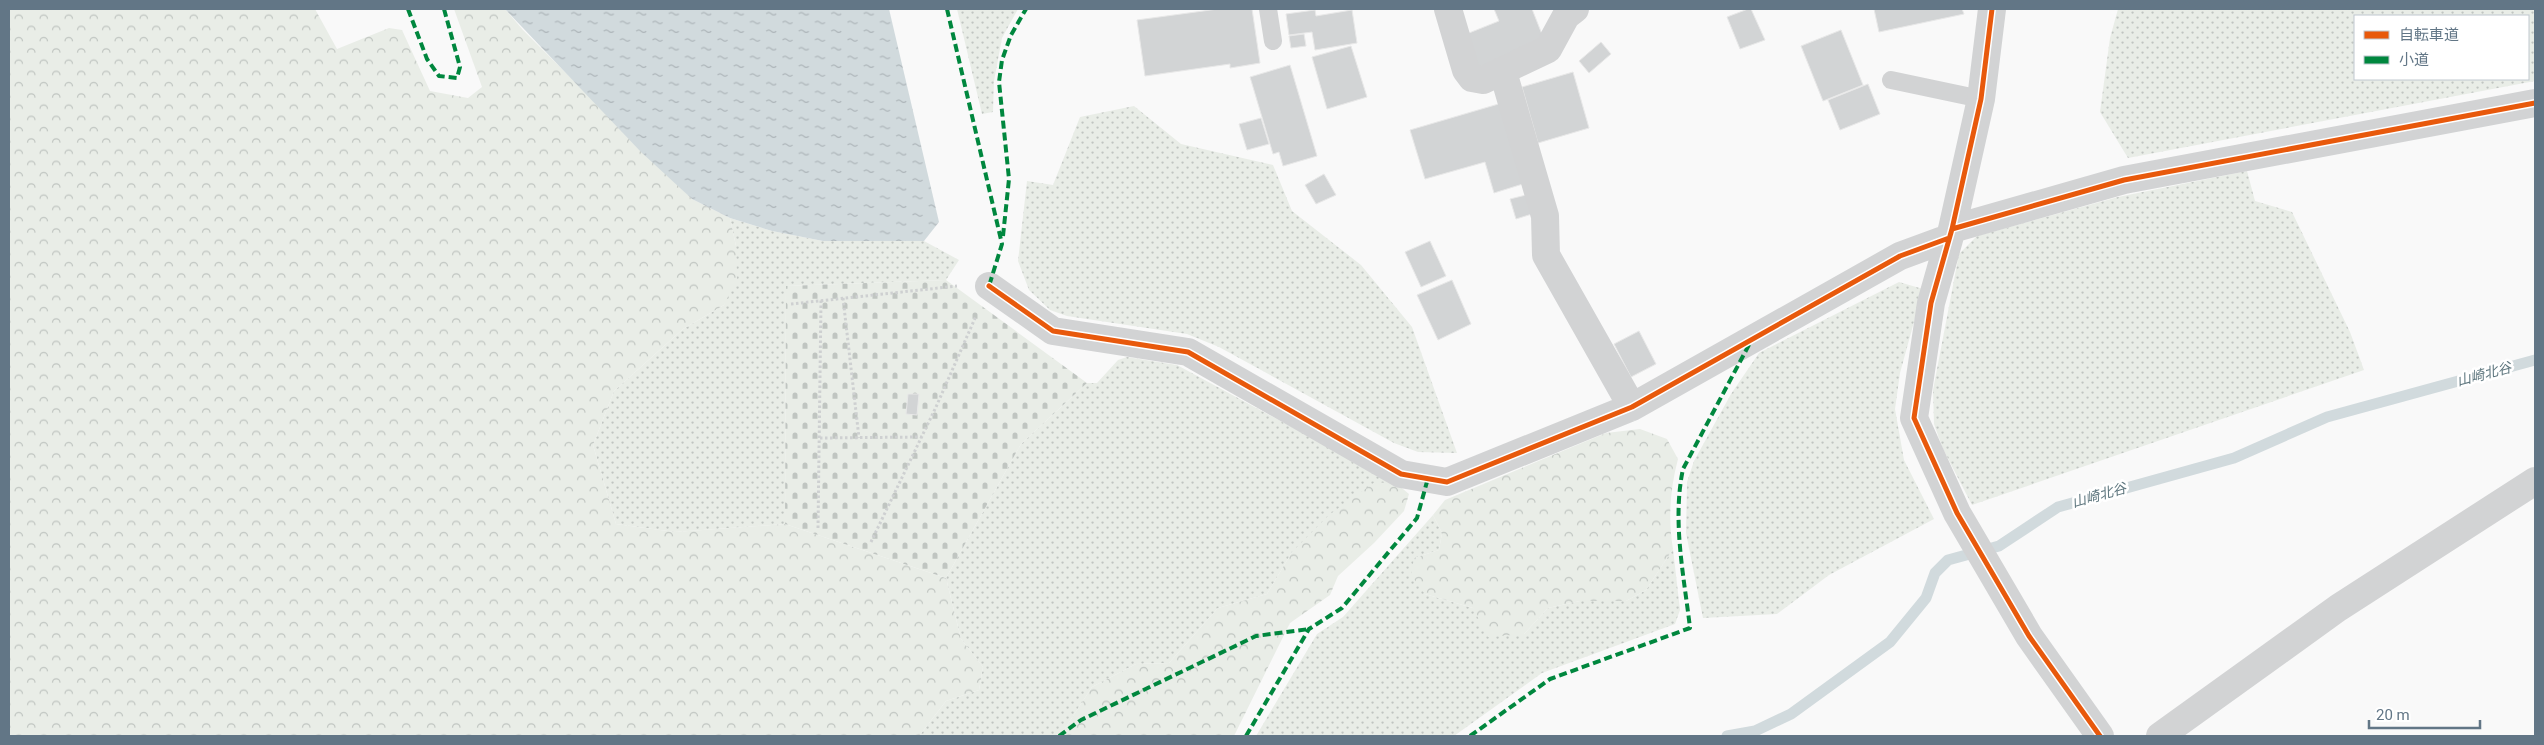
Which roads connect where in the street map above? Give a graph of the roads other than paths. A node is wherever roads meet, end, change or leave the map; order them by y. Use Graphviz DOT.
graph roads {
  1 [pos="1268,9"];
  2 [pos="1448,9"];
  3 [pos="1575,9"];
  4 [pos="1992,9"];
  5 [pos="1274,41"];
  6 [pos="1503,72"];
  7 [pos="1891,80"];
  8 [pos="1981,99"];
  9 [pos="2535,103"];
  10 [pos="1951,233"];
  11 [pos="989,286"];
  12 [pos="1632,407"];
  13 [pos="2535,481"];
  14 [pos="2100,736"];
  15 [pos="2160,736"];
  1 -- 5 [label="lane"];
  2 -- 6 [label="street"];
  3 -- 6 [label="street"];
  4 -- 8 [label="street"];
  6 -- 12 [label="street"];
  7 -- 8 [label="lane"];
  8 -- 10 [label="street"];
  9 -- 10 [label="street"];
  10 -- 12 [label="street"];
  10 -- 14 [label="street"];
  11 -- 12 [label="street"];
  13 -- 15 [label="street"];
}
